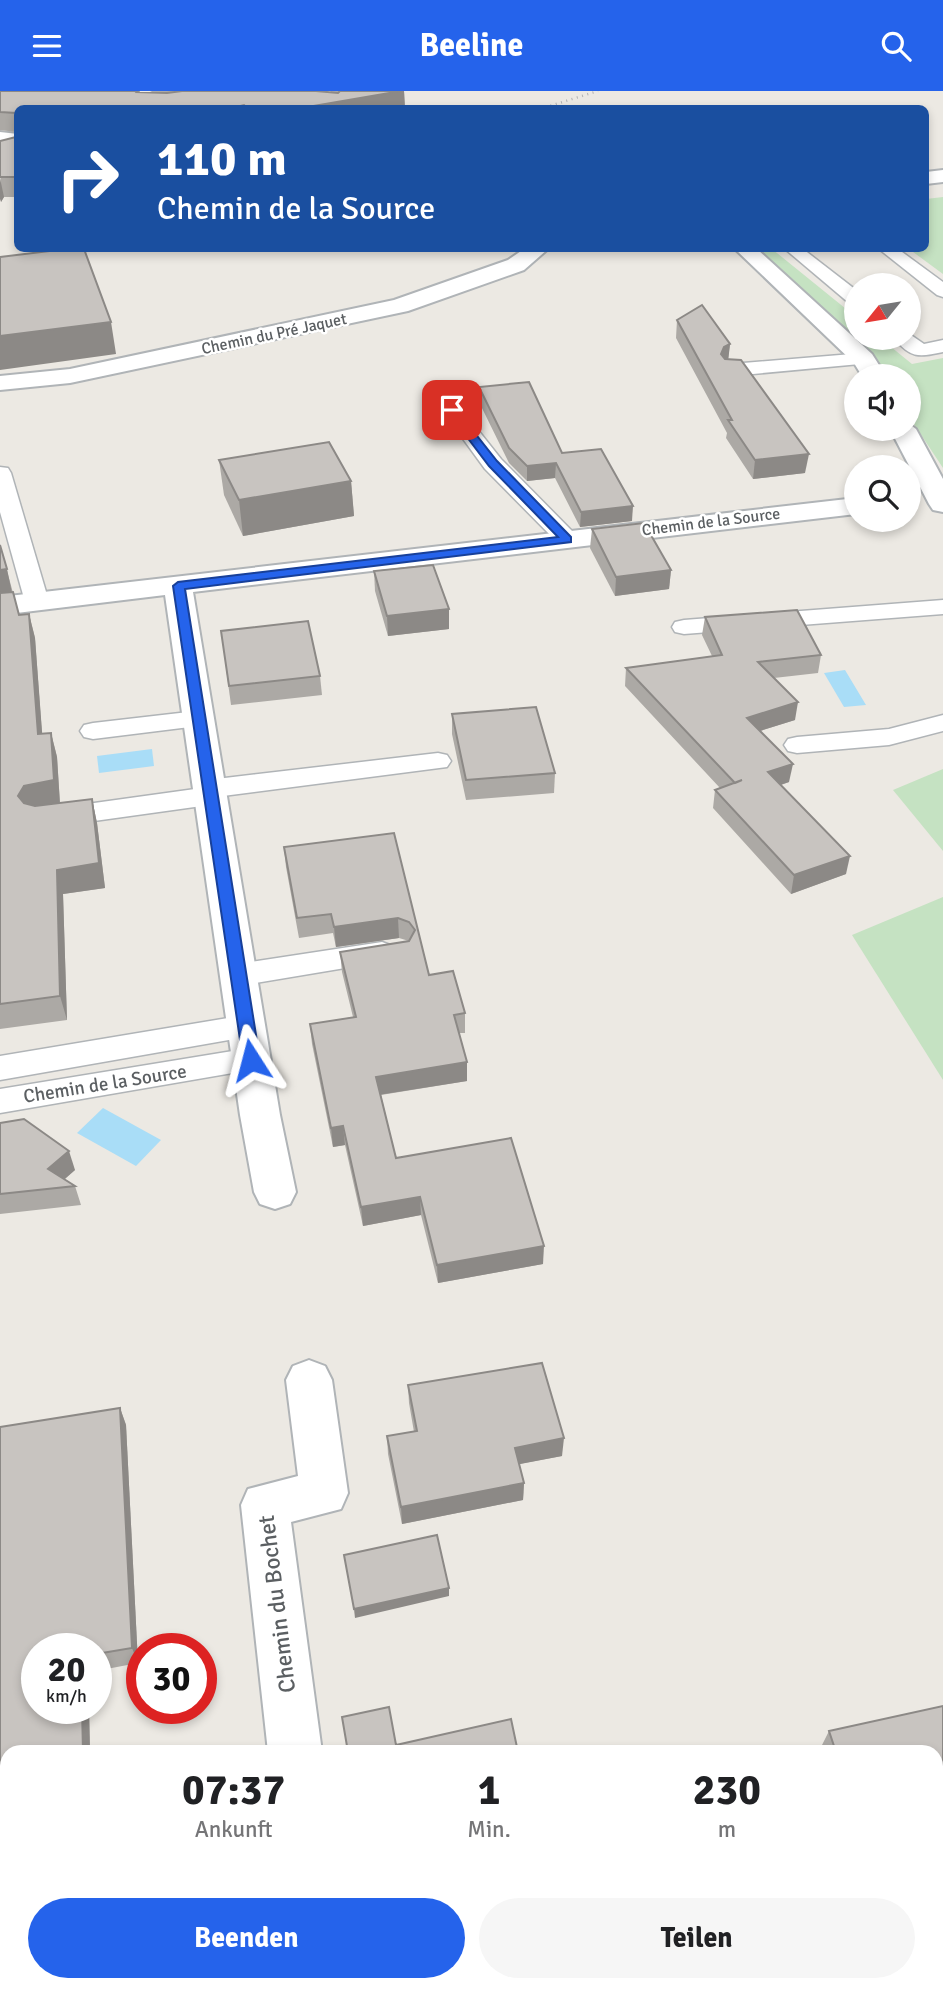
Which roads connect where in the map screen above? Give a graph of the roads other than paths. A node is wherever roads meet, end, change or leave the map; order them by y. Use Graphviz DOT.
graph roads {
  1 [pos="533,252"];
  2 [pos="748,252"];
  3 [pos="797,252"];
  4 [pos="891,252"];
  5 [pos="844,289"];
  6 [pos="943,291"];
  7 [pos="943,346"];
  8 [pos="919,350"];
  9 [pos="866,364"];
  10 [pos="844,368"];
  11 [pos="731,370"];
  12 [pos="0,383"];
  13 [pos="452,410"];
  14 [pos="910,441"];
  15 [pos="0,473"];
  16 [pos="921,500"];
  17 [pos="942,500"];
  18 [pos="844,507"];
  19 [pos="567,539"];
  20 [pos="178,586"];
  21 [pos="37,601"];
  22 [pos="0,606"];
  23 [pos="943,607"];
  24 [pos="684,627"];
  25 [pos="197,719"];
  26 [pos="943,723"];
  27 [pos="93,731"];
  28 [pos="797,745"];
  29 [pos="439,761"];
  30 [pos="209,792"];
  31 [pos="41,819"];
  32 [pos="398,951"];
  33 [pos="238,975"];
  34 [pos="249,1044"];
  35 [pos="0,1068"];
  36 [pos="0,1101"];
  37 [pos="275,1192"];
  38 [pos="309,1380"];
  39 [pos="294,1745"];
  1 -- 12 [label="street, Chemin du Pré Jaquet"];
  2 -- 9 [label="street"];
  3 -- 5 [label="lane"];
  4 -- 6 [label="lane"];
  7 -- 8 [label="lane"];
  10 -- 11 [label="lane"];
  13 -- 19 [label="lane"];
  14 -- 17 [label="street"];
  15 -- 21 [label="lane"];
  16 -- 17 [label="street"];
  18 -- 19 [label="street, Chemin de la Source"];
  19 -- 20 [label="street, Chemin de la Source"];
  20 -- 21 [label="street, Chemin de la Source"];
  20 -- 25 [label="street"];
  21 -- 22 [label="street, Chemin de la Source"];
  23 -- 24 [label="lane"];
  25 -- 27 [label="lane"];
  25 -- 30 [label="street"];
  26 -- 28 [label="lane"];
  29 -- 30 [label="lane"];
  30 -- 31 [label="lane"];
  30 -- 33 [label="street"];
  32 -- 33 [label="lane"];
  33 -- 34 [label="street"];
  34 -- 35 [label="lane, Chemin de la Source"];
  34 -- 36 [label="lane, Chemin de la Source"];
  34 -- 37 [label="street"];
  38 -- 39 [label="street, Chemin du Bochet"];
}
